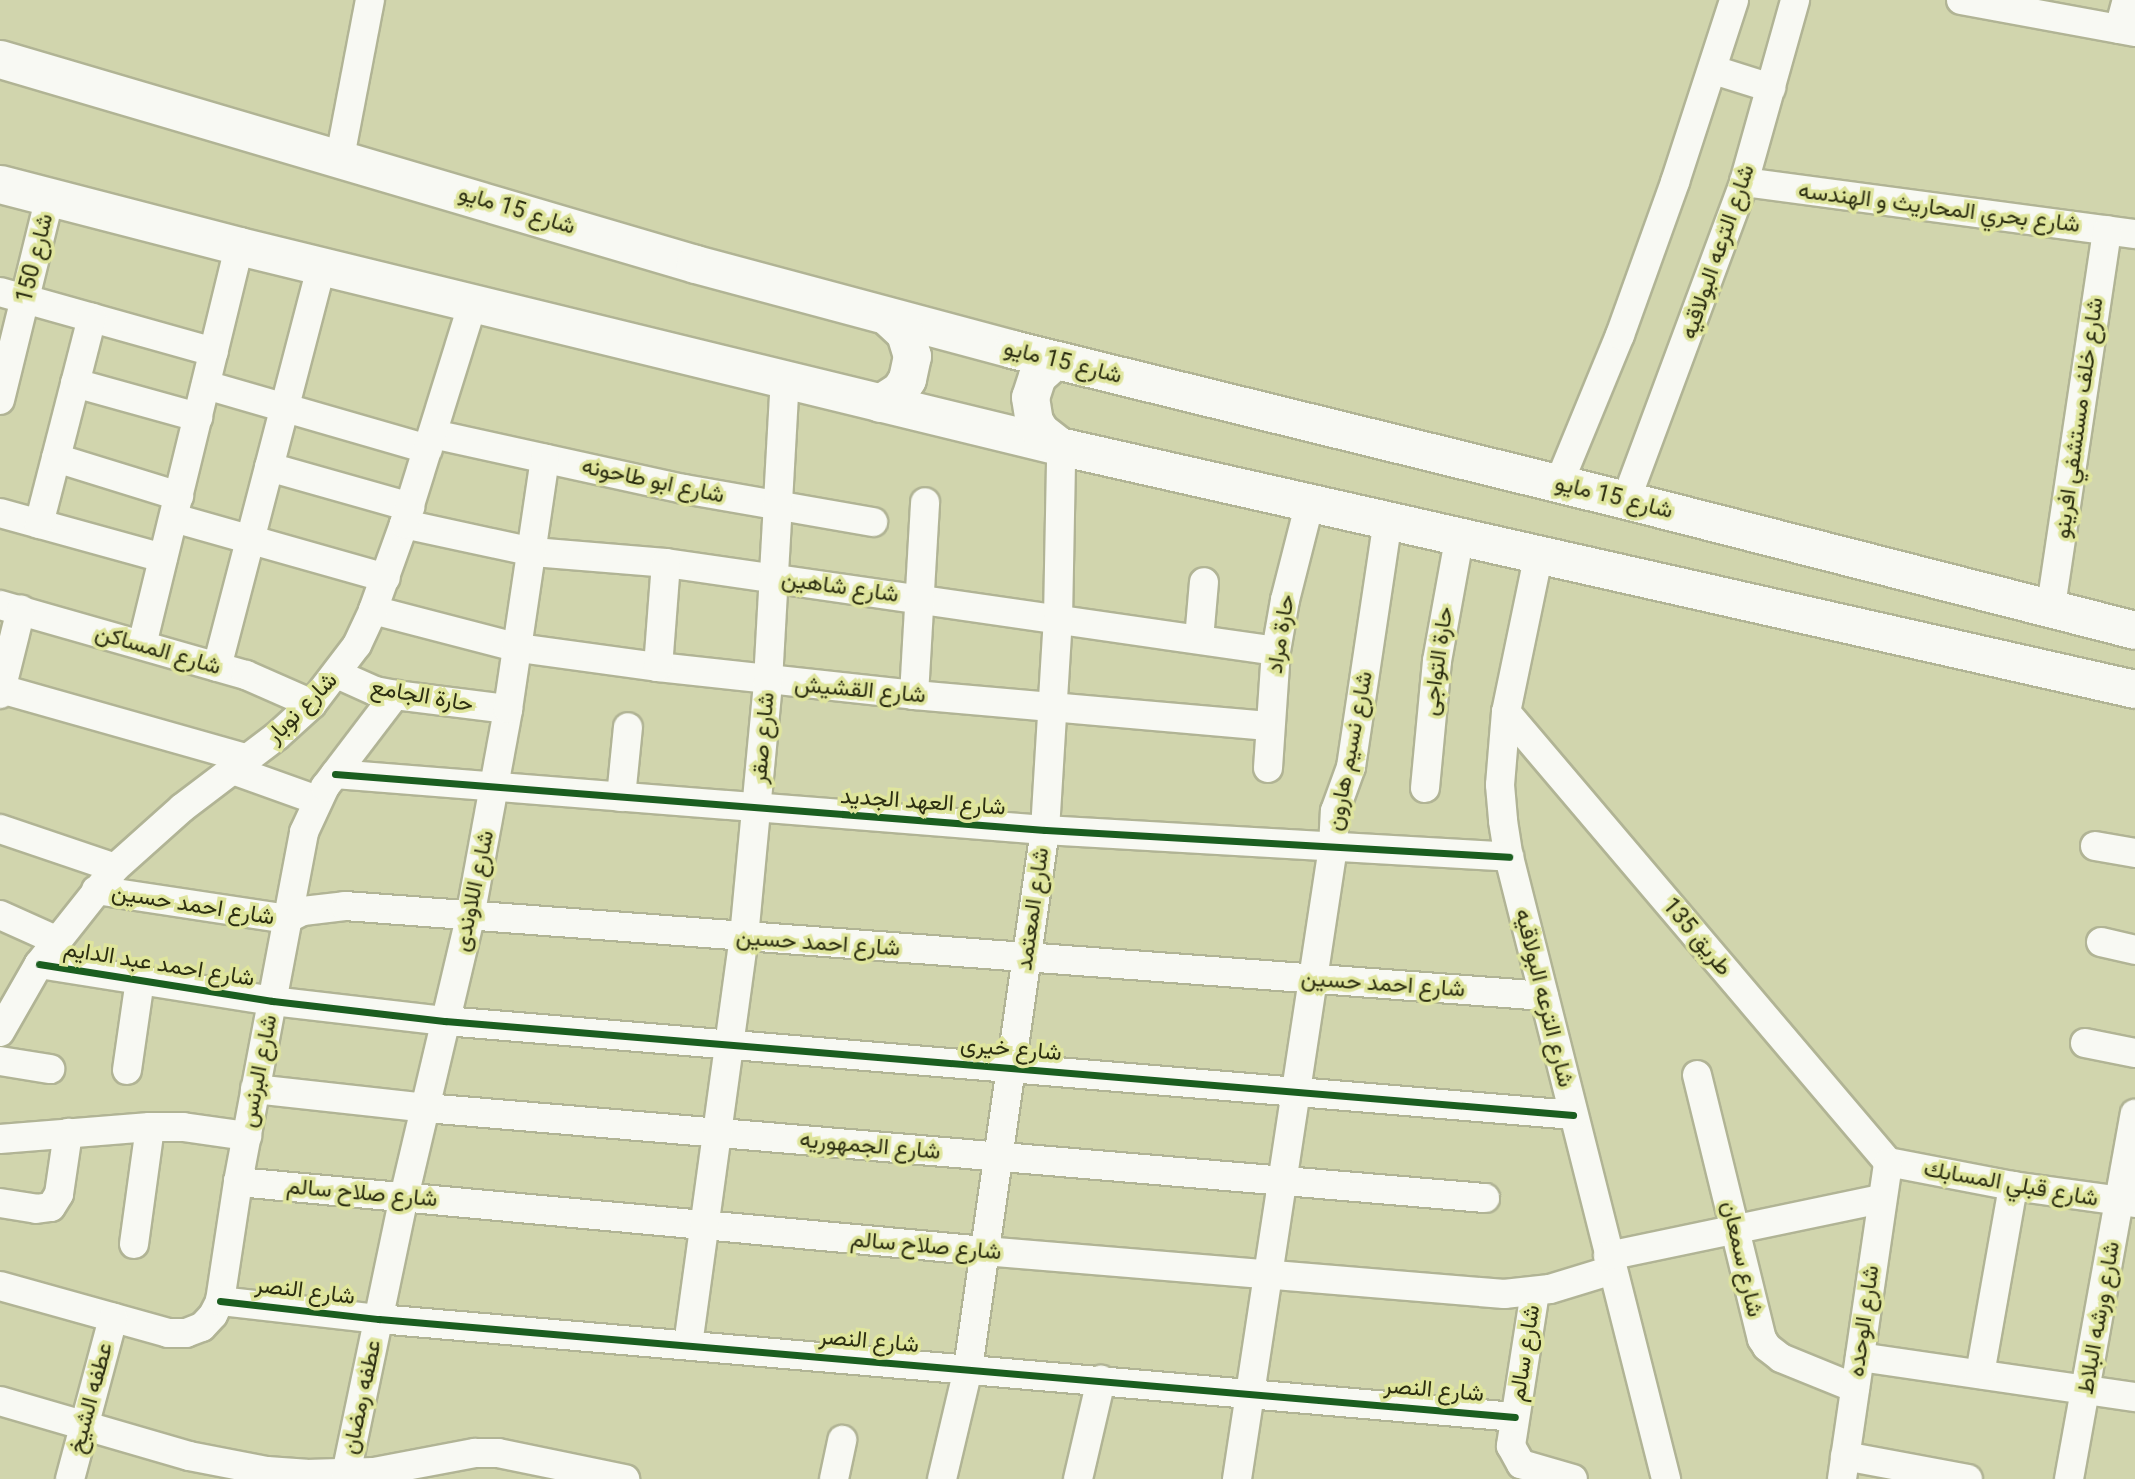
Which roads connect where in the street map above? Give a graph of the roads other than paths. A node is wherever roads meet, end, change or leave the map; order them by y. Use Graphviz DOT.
graph roads {
  1 [pos="370,0"];
  2 [pos="1734,0"];
  3 [pos="1795,0"];
  4 [pos="1961,0"];
  5 [pos="2127,0"];
  6 [pos="2003,4"];
  7 [pos="2127,31"];
  8 [pos="0,59"];
  9 [pos="1714,70"];
  10 [pos="1771,88"];
  11 [pos="340,157"];
  12 [pos="1744,182"];
  13 [pos="0,184"];
  14 [pos="50,197"];
  15 [pos="2107,230"];
  16 [pos="2135,234"];
  17 [pos="239,246"];
  18 [pos="321,264"];
  19 [pos="12,296"];
  20 [pos="473,302"];
  21 [pos="887,316"];
  22 [pos="92,318"];
  23 [pos="214,352"];
  24 [pos="1055,360"];
  25 [pos="785,379"];
  26 [pos="75,383"];
  27 [pos="206,385"];
  28 [pos="0,400"];
  29 [pos="880,403"];
  30 [pos="284,407"];
  31 [pos="198,417"];
  32 [pos="431,441"];
  33 [pos="1059,446"];
  34 [pos="56,458"];
  35 [pos="545,459"];
  36 [pos="269,467"];
  37 [pos="1559,483"];
  38 [pos="1626,499"];
  39 [pos="925,502"];
  40 [pos="1310,502"];
  41 [pos="778,506"];
  42 [pos="176,507"];
  43 [pos="0,513"];
  44 [pos="407,516"];
  45 [pos="1388,519"];
  46 [pos="873,522"];
  47 [pos="40,524"];
  48 [pos="1460,535"];
  49 [pos="250,539"];
  50 [pos="533,552"];
  51 [pos="1539,553"];
  52 [pos="163,558"];
  53 [pos="666,563"];
  54 [pos="386,578"];
  55 [pos="775,578"];
  56 [pos="1205,582"];
  57 [pos="920,599"];
  58 [pos="2051,607"];
  59 [pos="10,608"];
  60 [pos="373,610"];
  61 [pos="1058,619"];
  62 [pos="2135,630"];
  63 [pos="1199,639"];
  64 [pos="142,645"];
  65 [pos="519,648"];
  66 [pos="1276,650"];
  67 [pos="217,667"];
  68 [pos="657,667"];
  69 [pos="337,674"];
  70 [pos="768,681"];
  71 [pos="2135,689"];
  72 [pos="1,691"];
  73 [pos="395,695"];
  74 [pos="914,695"];
  75 [pos="313,704"];
  76 [pos="1052,708"];
  77 [pos="509,709"];
  78 [pos="1506,712"];
  79 [pos="1269,726"];
  80 [pos="628,727"];
  81 [pos="240,765"];
  82 [pos="1268,768"];
  83 [pos="335,774"];
  84 [pos="495,786"];
  85 [pos="1425,788"];
  86 [pos="621,797"];
  87 [pos="317,800"];
  88 [pos="757,808"];
  89 [pos="0,829"];
  90 [pos="1045,830"];
  91 [pos="2095,846"];
  92 [pos="1333,847"];
  93 [pos="2135,853"];
  94 [pos="1509,857"];
  95 [pos="115,868"];
  96 [pos="96,890"];
  97 [pos="0,915"];
  98 [pos="470,917"];
  99 [pos="287,919"];
  100 [pos="744,937"];
  101 [pos="56,940"];
  102 [pos="2101,942"];
  103 [pos="2135,950"];
  104 [pos="1027,958"];
  105 [pos="40,964"];
  106 [pos="1313,979"];
  107 [pos="141,980"];
  108 [pos="9,994"];
  109 [pos="1544,996"];
  110 [pos="272,1001"];
  111 [pos="446,1021"];
  112 [pos="0,1032"];
  113 [pos="2085,1043"];
  114 [pos="731,1045"];
  115 [pos="2135,1053"];
  116 [pos="0,1061"];
  117 [pos="1011,1068"];
  118 [pos="50,1069"];
  119 [pos="127,1070"];
  120 [pos="1697,1075"];
  121 [pos="255,1089"];
  122 [pos="1296,1091"];
  123 [pos="426,1108"];
  124 [pos="2135,1114"];
  125 [pos="1573,1115"];
  126 [pos="150,1127"];
  127 [pos="68,1133"];
  128 [pos="717,1133"];
  129 [pos="247,1136"];
  130 [pos="0,1139"];
  131 [pos="997,1158"];
  132 [pos="1888,1162"];
  133 [pos="238,1182"];
  134 [pos="1283,1182"];
  135 [pos="2013,1186"];
  136 [pos="404,1197"];
  137 [pos="1485,1198"];
  138 [pos="1880,1199"];
  139 [pos="2127,1202"];
  140 [pos="0,1203"];
  141 [pos="705,1225"];
  142 [pos="1734,1229"];
  143 [pos="134,1244"];
  144 [pos="984,1251"];
  145 [pos="1610,1263"];
  146 [pos="1270,1275"];
  147 [pos="0,1286"];
  148 [pos="1535,1292"];
  149 [pos="220,1301"];
  150 [pos="113,1318"];
  151 [pos="379,1319"];
  152 [pos="688,1345"];
  153 [pos="1860,1357"];
  154 [pos="968,1369"];
  155 [pos="1980,1374"];
  156 [pos="1101,1380"];
  157 [pos="1855,1388"];
  158 [pos="2087,1390"];
  159 [pos="1252,1394"];
  160 [pos="2135,1397"];
  161 [pos="0,1401"];
  162 [pos="1515,1417"];
  163 [pos="83,1427"];
  164 [pos="842,1440"];
  165 [pos="1844,1467"];
  166 [pos="429,1470"];
  167 [pos="346,1474"];
  168 [pos="70,1479"];
  169 [pos="625,1479"];
  170 [pos="834,1479"];
  171 [pos="942,1479"];
  172 [pos="1078,1479"];
  173 [pos="1237,1479"];
  174 [pos="1573,1479"];
  175 [pos="1666,1479"];
  176 [pos="1968,1479"];
  177 [pos="2069,1479"];
  1 -- 11 [label="street"];
  2 -- 9 [label="street"];
  3 -- 10 [label="street, شارع الترعه البولاقيه"];
  4 -- 6 [label="street"];
  5 -- 7 [label="street"];
  6 -- 7 [label="street"];
  8 -- 11 [label="main road, شارع 15 مايو"];
  9 -- 10 [label="street"];
  9 -- 37 [label="street"];
  10 -- 12 [label="street, شارع الترعه البولاقيه"];
  11 -- 21 [label="main road, شارع 15 مايو"];
  12 -- 15 [label="street, شارع بحري المحاريث و الهندسه"];
  12 -- 38 [label="street, شارع الترعه البولاقيه"];
  13 -- 14 [label="main road"];
  14 -- 17 [label="main road"];
  14 -- 19 [label="street, شارع 150"];
  15 -- 16 [label="street, شارع بحري المحاريث و الهندسه"];
  15 -- 58 [label="street, شارع خلف مستشفي افرينو"];
  17 -- 18 [label="main road"];
  17 -- 23 [label="street"];
  18 -- 20 [label="main road"];
  18 -- 30 [label="street"];
  19 -- 22 [label="street"];
  19 -- 28 [label="street, شارع 150"];
  20 -- 25 [label="main road"];
  20 -- 32 [label="street, شارع نوبار"];
  21 -- 24 [label="main road, شارع 15 مايو"];
  21 -- 29 [label="main road"];
  22 -- 23 [label="street"];
  22 -- 26 [label="street"];
  23 -- 27 [label="street"];
  24 -- 33 [label="main road"];
  24 -- 37 [label="main road, شارع 15 مايو"];
  25 -- 29 [label="main road"];
  25 -- 41 [label="street, شارع صقر"];
  26 -- 31 [label="street"];
  26 -- 34 [label="street"];
  27 -- 30 [label="street, شارع ابو طاحونه"];
  27 -- 31 [label="street"];
  29 -- 33 [label="main road"];
  30 -- 32 [label="street, شارع ابو طاحونه"];
  30 -- 36 [label="street"];
  31 -- 42 [label="street"];
  32 -- 35 [label="street, شارع ابو طاحونه"];
  32 -- 44 [label="street, شارع نوبار"];
  33 -- 40 [label="main road"];
  33 -- 61 [label="street, شارع المعتمد"];
  34 -- 42 [label="street"];
  34 -- 47 [label="street"];
  35 -- 41 [label="street, شارع ابو طاحونه"];
  35 -- 50 [label="street, شارع اللاوندى"];
  36 -- 44 [label="street, شارع شاهين"];
  36 -- 49 [label="street"];
  37 -- 38 [label="main road, شارع 15 مايو"];
  38 -- 58 [label="main road, شارع 15 مايو"];
  39 -- 57 [label="street"];
  40 -- 45 [label="main road"];
  40 -- 66 [label="street, حارة مراد"];
  41 -- 46 [label="street, شارع ابو طاحونه"];
  41 -- 55 [label="street, شارع صقر"];
  42 -- 49 [label="street"];
  42 -- 52 [label="street"];
  43 -- 47 [label="street"];
  44 -- 50 [label="street, شارع شاهين"];
  44 -- 54 [label="street, شارع نوبار"];
  45 -- 48 [label="main road"];
  45 -- 92 [label="street, شارع نسيم هارون"];
  47 -- 52 [label="street"];
  48 -- 51 [label="main road"];
  48 -- 85 [label="street, حارة التواجى"];
  49 -- 54 [label="street"];
  49 -- 67 [label="street"];
  50 -- 53 [label="street, شارع شاهين"];
  50 -- 65 [label="street, شارع اللاوندى"];
  51 -- 71 [label="main road"];
  51 -- 78 [label="street, شارع الترعه البولاقيه"];
  52 -- 64 [label="street"];
  53 -- 55 [label="street, شارع شاهين"];
  53 -- 68 [label="street"];
  54 -- 60 [label="street, شارع نوبار"];
  55 -- 57 [label="street, شارع شاهين"];
  55 -- 70 [label="street, شارع صقر"];
  56 -- 63 [label="street"];
  57 -- 61 [label="street, شارع شاهين"];
  57 -- 74 [label="street"];
  58 -- 62 [label="main road, شارع 15 مايو"];
  59 -- 64 [label="street, شارع المساكن"];
  59 -- 72 [label="street"];
  60 -- 65 [label="street, شارع القشيش"];
  60 -- 69 [label="street, شارع نوبار"];
  61 -- 63 [label="street, شارع شاهين"];
  61 -- 76 [label="street, شارع المعتمد"];
  63 -- 66 [label="street, شارع شاهين"];
  64 -- 67 [label="street, شارع المساكن"];
  65 -- 68 [label="street, شارع القشيش"];
  65 -- 77 [label="street, شارع اللاوندى"];
  66 -- 79 [label="street, حارة مراد"];
  67 -- 75 [label="street, شارع المساكن"];
  68 -- 70 [label="street, شارع القشيش"];
  69 -- 73 [label="street, حارة الجامع"];
  69 -- 75 [label="street, شارع نوبار"];
  70 -- 74 [label="street, شارع القشيش"];
  70 -- 88 [label="street, شارع صقر"];
  72 -- 81 [label="street"];
  73 -- 77 [label="street, حارة الجامع"];
  73 -- 83 [label="street, شارع البرنس"];
  74 -- 76 [label="street, شارع القشيش"];
  75 -- 81 [label="street, شارع نوبار"];
  76 -- 79 [label="street, شارع القشيش"];
  76 -- 90 [label="street, شارع المعتمد"];
  77 -- 84 [label="street, شارع اللاوندى"];
  78 -- 94 [label="street, شارع الترعه البولاقيه"];
  78 -- 132 [label="street, طريق 135"];
  79 -- 82 [label="street, حارة مراد"];
  80 -- 86 [label="street"];
  81 -- 87 [label="street"];
  81 -- 95 [label="street, شارع نوبار"];
  83 -- 84 [label="street, شارع العهد الجديد"];
  83 -- 87 [label="street, شارع البرنس"];
  84 -- 86 [label="street, شارع العهد الجديد"];
  84 -- 98 [label="street, شارع اللاوندى"];
  86 -- 88 [label="street, شارع العهد الجديد"];
  87 -- 99 [label="street, شارع البرنس"];
  88 -- 90 [label="street, شارع العهد الجديد"];
  88 -- 100 [label="street, شارع صقر"];
  89 -- 95 [label="street"];
  90 -- 92 [label="street, شارع العهد الجديد"];
  90 -- 104 [label="street, شارع المعتمد"];
  91 -- 93 [label="street"];
  92 -- 94 [label="street, شارع العهد الجديد"];
  92 -- 106 [label="street, شارع نسيم هارون"];
  94 -- 109 [label="street, شارع الترعه البولاقيه"];
  95 -- 96 [label="street, شارع نوبار"];
  96 -- 99 [label="street, شارع احمد حسين"];
  96 -- 101 [label="street, شارع نوبار"];
  97 -- 101 [label="street"];
  98 -- 99 [label="street, شارع احمد حسين"];
  98 -- 100 [label="street, شارع احمد حسين"];
  98 -- 111 [label="street, شارع اللاوندى"];
  99 -- 110 [label="street, شارع البرنس"];
  100 -- 104 [label="street, شارع احمد حسين"];
  100 -- 114 [label="street, شارع صقر"];
  101 -- 105 [label="street, شارع نوبار"];
  102 -- 103 [label="street"];
  104 -- 106 [label="street, شارع احمد حسين"];
  104 -- 117 [label="street, شارع المعتمد"];
  105 -- 107 [label="street, شارع احمد عبد الدايم"];
  105 -- 108 [label="street, شارع نوبار"];
  106 -- 109 [label="street, شارع احمد حسين"];
  106 -- 122 [label="street, شارع نسيم هارون"];
  107 -- 110 [label="street, شارع احمد عبد الدايم"];
  107 -- 119 [label="street"];
  108 -- 112 [label="street, شارع نوبار"];
  109 -- 125 [label="street, شارع الترعه البولاقيه"];
  110 -- 111 [label="street, شارع احمد عبد الدايم"];
  110 -- 121 [label="street, شارع البرنس"];
  111 -- 114 [label="street, شارع خيرى"];
  111 -- 123 [label="street, شارع اللاوندى"];
  113 -- 115 [label="street"];
  114 -- 117 [label="street, شارع خيرى"];
  114 -- 128 [label="street, شارع صقر"];
  116 -- 118 [label="street"];
  117 -- 122 [label="street, شارع خيرى"];
  117 -- 131 [label="street, شارع المعتمد"];
  120 -- 142 [label="street, شارع سمعان"];
  121 -- 123 [label="street, شارع الجمهوريه"];
  121 -- 129 [label="street, شارع البرنس"];
  122 -- 125 [label="street, شارع خيرى"];
  122 -- 134 [label="street, شارع نسيم هارون"];
  123 -- 128 [label="street, شارع الجمهوريه"];
  123 -- 136 [label="street, شارع اللاوندى"];
  124 -- 139 [label="street, شارع ورشه البلاط"];
  125 -- 145 [label="street, شارع الترعه البولاقيه"];
  126 -- 127 [label="street"];
  126 -- 129 [label="street"];
  126 -- 143 [label="street"];
  127 -- 130 [label="street"];
  127 -- 140 [label="street"];
  128 -- 131 [label="street, شارع الجمهوريه"];
  128 -- 141 [label="street, شارع صقر"];
  129 -- 133 [label="street, شارع البرنس"];
  131 -- 134 [label="street, شارع الجمهوريه"];
  131 -- 144 [label="street, شارع المعتمد"];
  132 -- 135 [label="street, شارع قبلي المسابك"];
  132 -- 138 [label="street, شارع الوحده"];
  133 -- 136 [label="street, شارع صلاح سالم"];
  133 -- 149 [label="street, شارع البرنس"];
  134 -- 137 [label="street, شارع الجمهوريه"];
  134 -- 146 [label="street, شارع نسيم هارون"];
  135 -- 139 [label="street, شارع قبلي المسابك"];
  135 -- 155 [label="street"];
  136 -- 141 [label="street, شارع صلاح سالم"];
  136 -- 151 [label="street, شارع اللاوندى"];
  138 -- 142 [label="street, شارع صلاح سالم"];
  138 -- 153 [label="street, شارع الوحده"];
  139 -- 158 [label="street, شارع ورشه البلاط"];
  141 -- 144 [label="street, شارع صلاح سالم"];
  141 -- 152 [label="street, شارع صقر"];
  142 -- 145 [label="street, شارع صلاح سالم"];
  142 -- 157 [label="street, شارع سمعان"];
  144 -- 146 [label="street, شارع صلاح سالم"];
  144 -- 154 [label="street, شارع المعتمد"];
  145 -- 148 [label="street, شارع صلاح سالم"];
  145 -- 175 [label="street, شارع الترعه البولاقيه"];
  146 -- 148 [label="street, شارع صلاح سالم"];
  146 -- 159 [label="street, شارع نسيم هارون"];
  147 -- 150 [label="street"];
  148 -- 162 [label="street, شارع سالم"];
  149 -- 150 [label="street"];
  149 -- 151 [label="street, شارع النصر"];
  150 -- 163 [label="street, عطفه الشيخ"];
  151 -- 152 [label="street, شارع النصر"];
  151 -- 167 [label="street, عطفه رمضان"];
  152 -- 154 [label="street, شارع النصر"];
  153 -- 155 [label="street"];
  153 -- 157 [label="street, شارع الوحده"];
  154 -- 156 [label="street, شارع النصر"];
  154 -- 171 [label="street, شارع المعتمد"];
  155 -- 158 [label="street"];
  156 -- 159 [label="street, شارع النصر"];
  156 -- 172 [label="street"];
  157 -- 165 [label="street, شارع الوحده"];
  158 -- 160 [label="street"];
  158 -- 177 [label="street, شارع ورشه البلاط"];
  159 -- 162 [label="street, شارع النصر"];
  159 -- 173 [label="street, شارع نسيم هارون"];
  161 -- 163 [label="street"];
  162 -- 174 [label="street, شارع سالم"];
  163 -- 167 [label="street"];
  163 -- 168 [label="street, عطفه الشيخ"];
  164 -- 170 [label="street"];
  165 -- 176 [label="street"];
  166 -- 167 [label="street"];
  166 -- 169 [label="street"];
}
